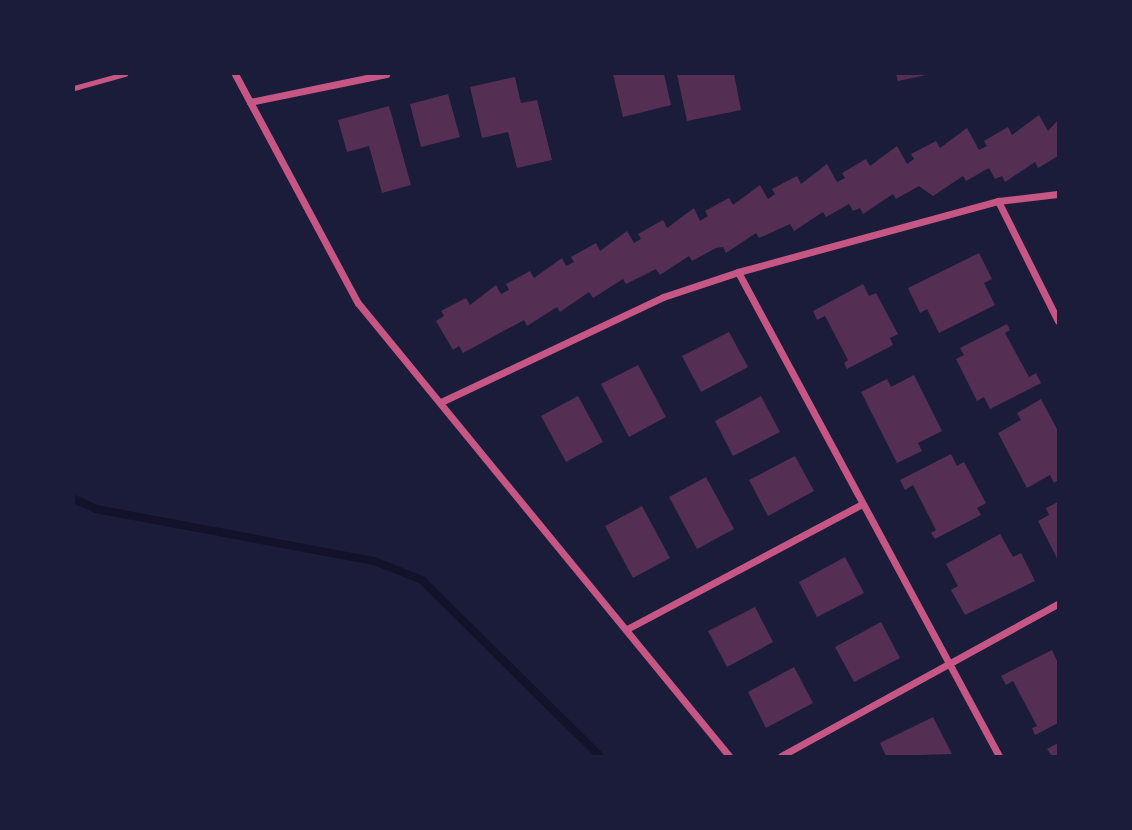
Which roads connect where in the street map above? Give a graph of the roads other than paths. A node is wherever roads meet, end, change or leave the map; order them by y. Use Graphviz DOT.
graph roads {
  1 [pos="125,74"];
  2 [pos="235,74"];
  3 [pos="386,74"];
  4 [pos="74,88"];
  5 [pos="250,102"];
  6 [pos="1059,194"];
  7 [pos="998,201"];
  8 [pos="738,272"];
  9 [pos="1059,321"];
  10 [pos="441,402"];
  11 [pos="862,504"];
  12 [pos="1059,604"];
  13 [pos="627,629"];
  14 [pos="948,664"];
  15 [pos="729,757"];
  16 [pos="781,757"];
  17 [pos="999,757"];
  1 -- 4 [label="lane"];
  2 -- 5 [label="street"];
  3 -- 5 [label="street"];
  5 -- 10 [label="street"];
  6 -- 7 [label="street"];
  7 -- 8 [label="street"];
  7 -- 9 [label="street"];
  8 -- 10 [label="street"];
  8 -- 11 [label="street"];
  10 -- 13 [label="street"];
  11 -- 13 [label="street"];
  11 -- 14 [label="street"];
  12 -- 14 [label="street"];
  13 -- 15 [label="street"];
  14 -- 16 [label="street"];
  14 -- 17 [label="street"];
}
